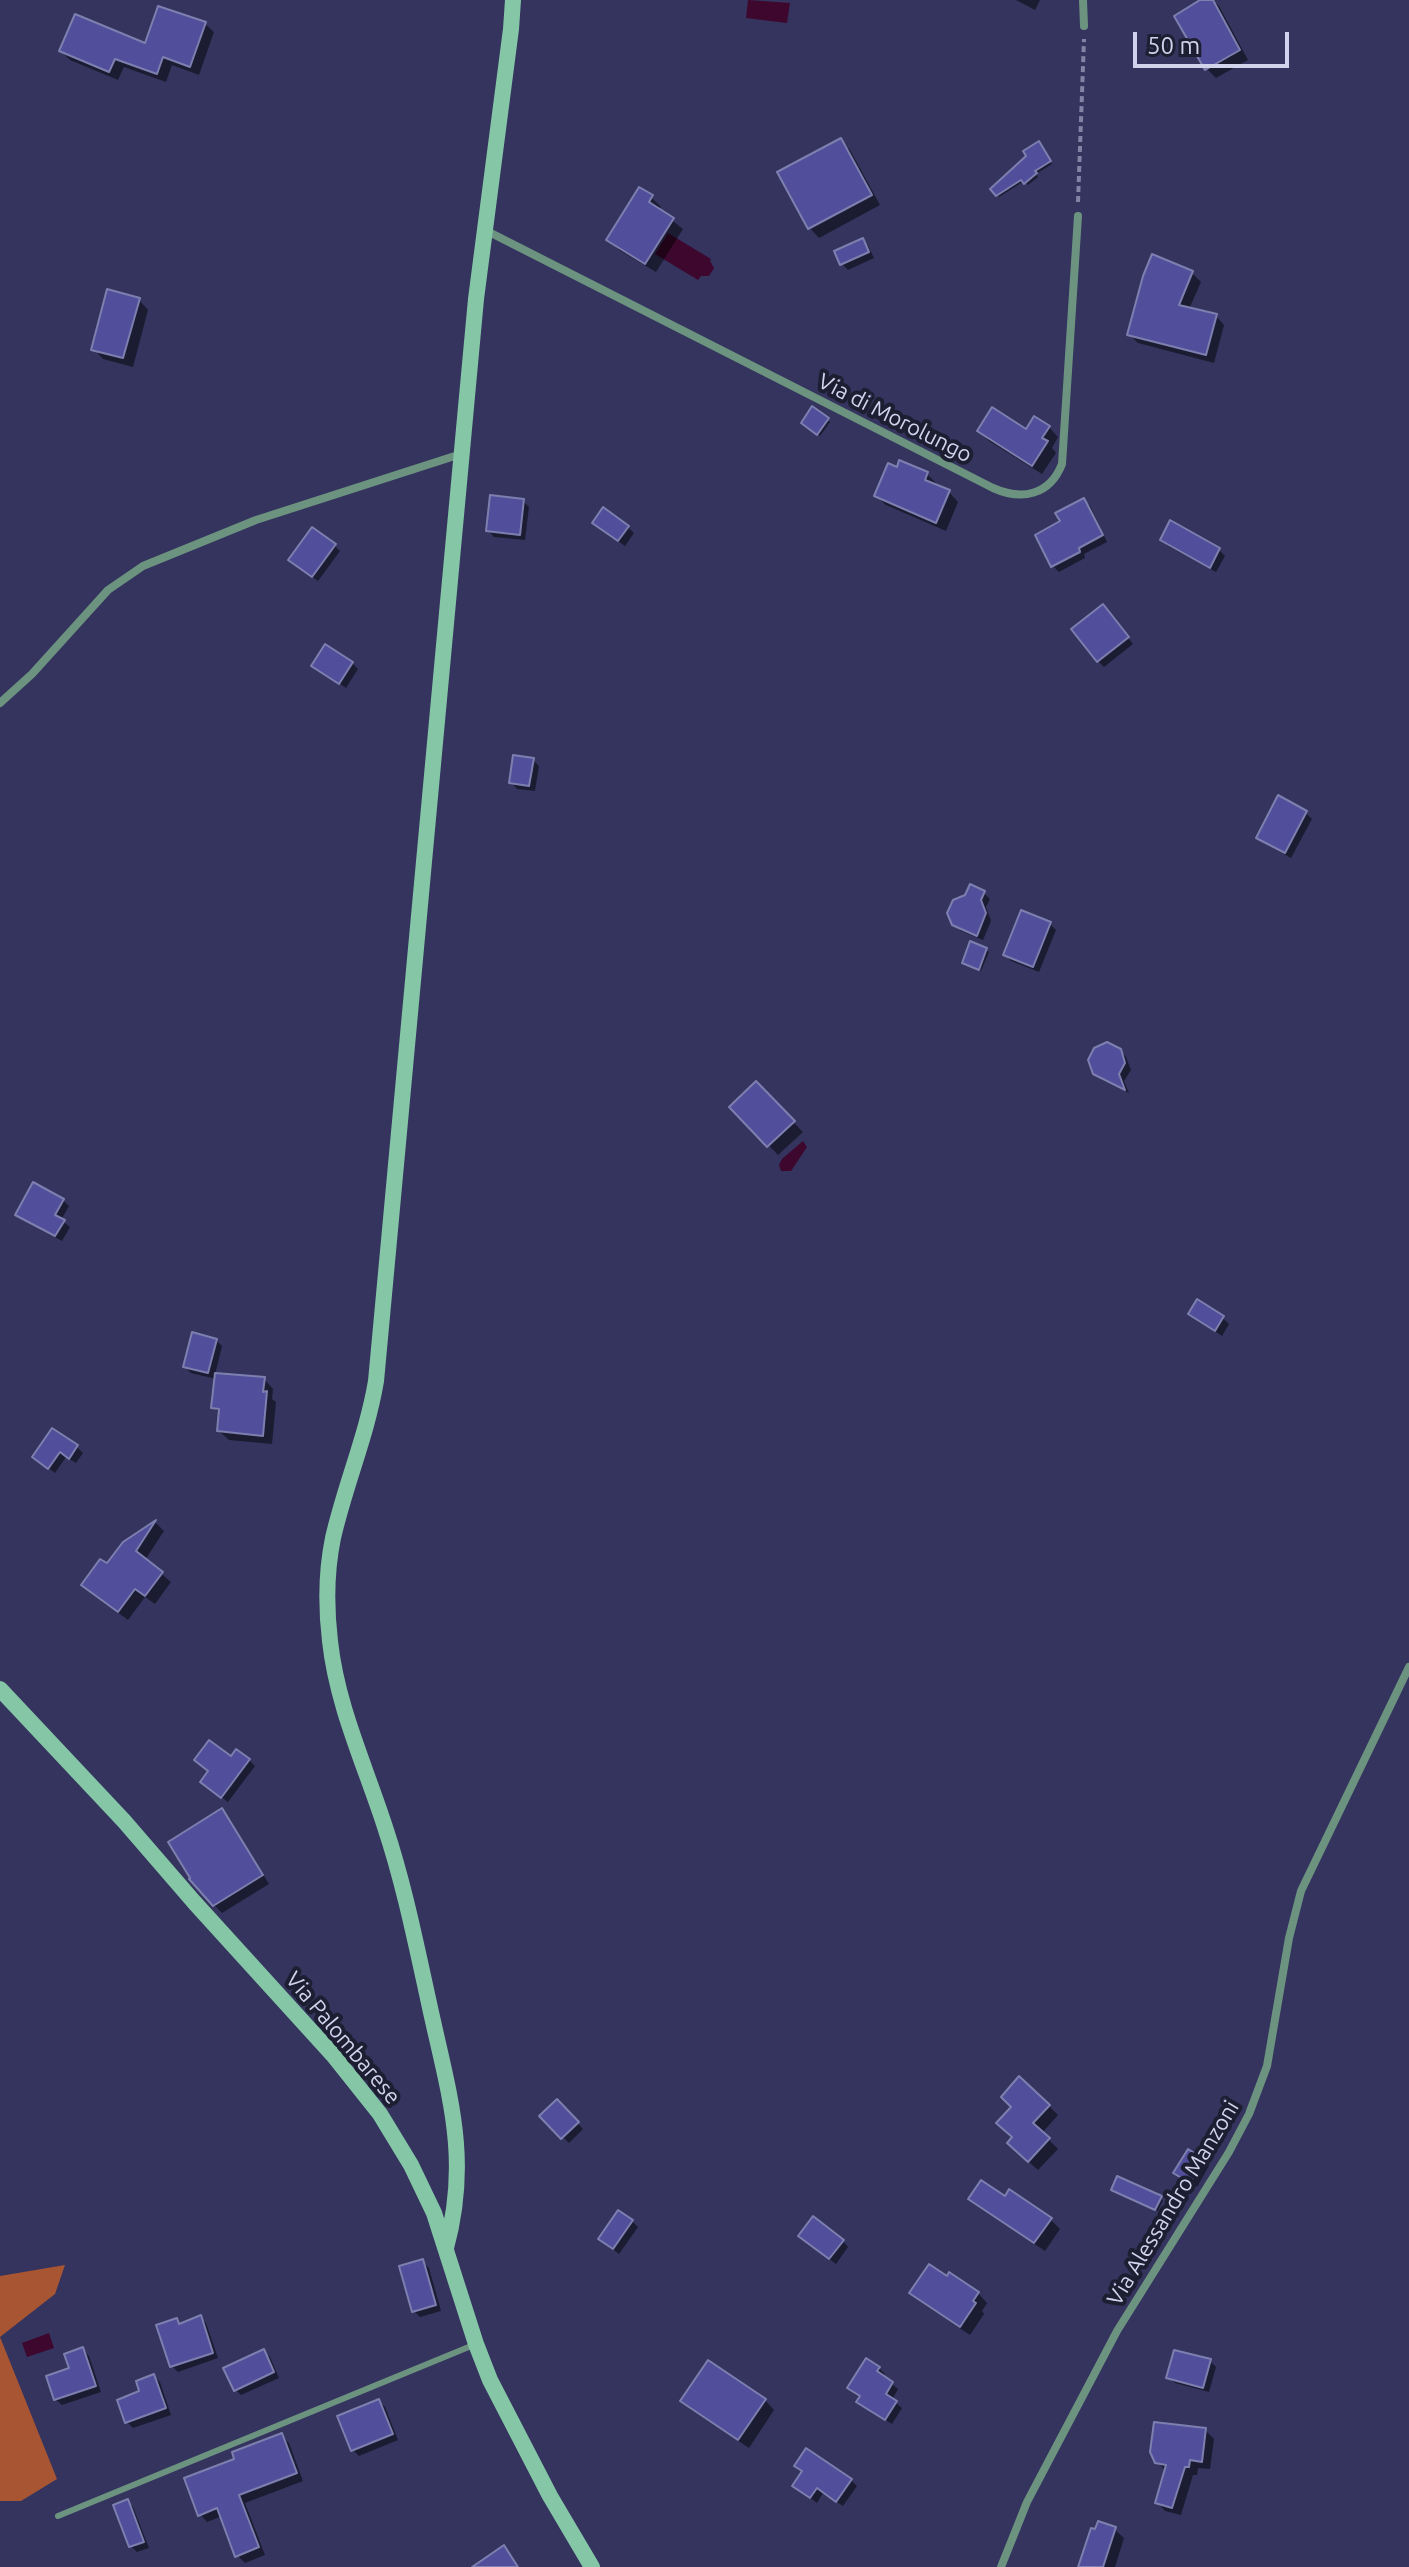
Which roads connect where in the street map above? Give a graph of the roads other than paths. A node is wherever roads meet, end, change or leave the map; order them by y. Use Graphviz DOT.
graph roads {
  1 [pos="513,0"];
  2 [pos="1083,0"];
  3 [pos="1084,26"];
  4 [pos="1078,216"];
  5 [pos="484,230"];
  6 [pos="461,454"];
  7 [pos="0,703"];
  8 [pos="1409,1667"];
  9 [pos="0,1689"];
  10 [pos="446,2248"];
  11 [pos="476,2344"];
  12 [pos="58,2516"];
  13 [pos="592,2567"];
  14 [pos="1001,2567"];
  1 -- 5 [label="street"];
  2 -- 3 [label="street"];
  4 -- 5 [label="street, Via di Morolungo"];
  5 -- 6 [label="street"];
  6 -- 7 [label="street"];
  6 -- 10 [label="street"];
  8 -- 14 [label="street, Via Alessandro Manzoni"];
  9 -- 10 [label="street, Via Palombarese"];
  10 -- 11 [label="street, Via Palombarese"];
  11 -- 12 [label="lane"];
  11 -- 13 [label="street, Via Palombarese"];
}
